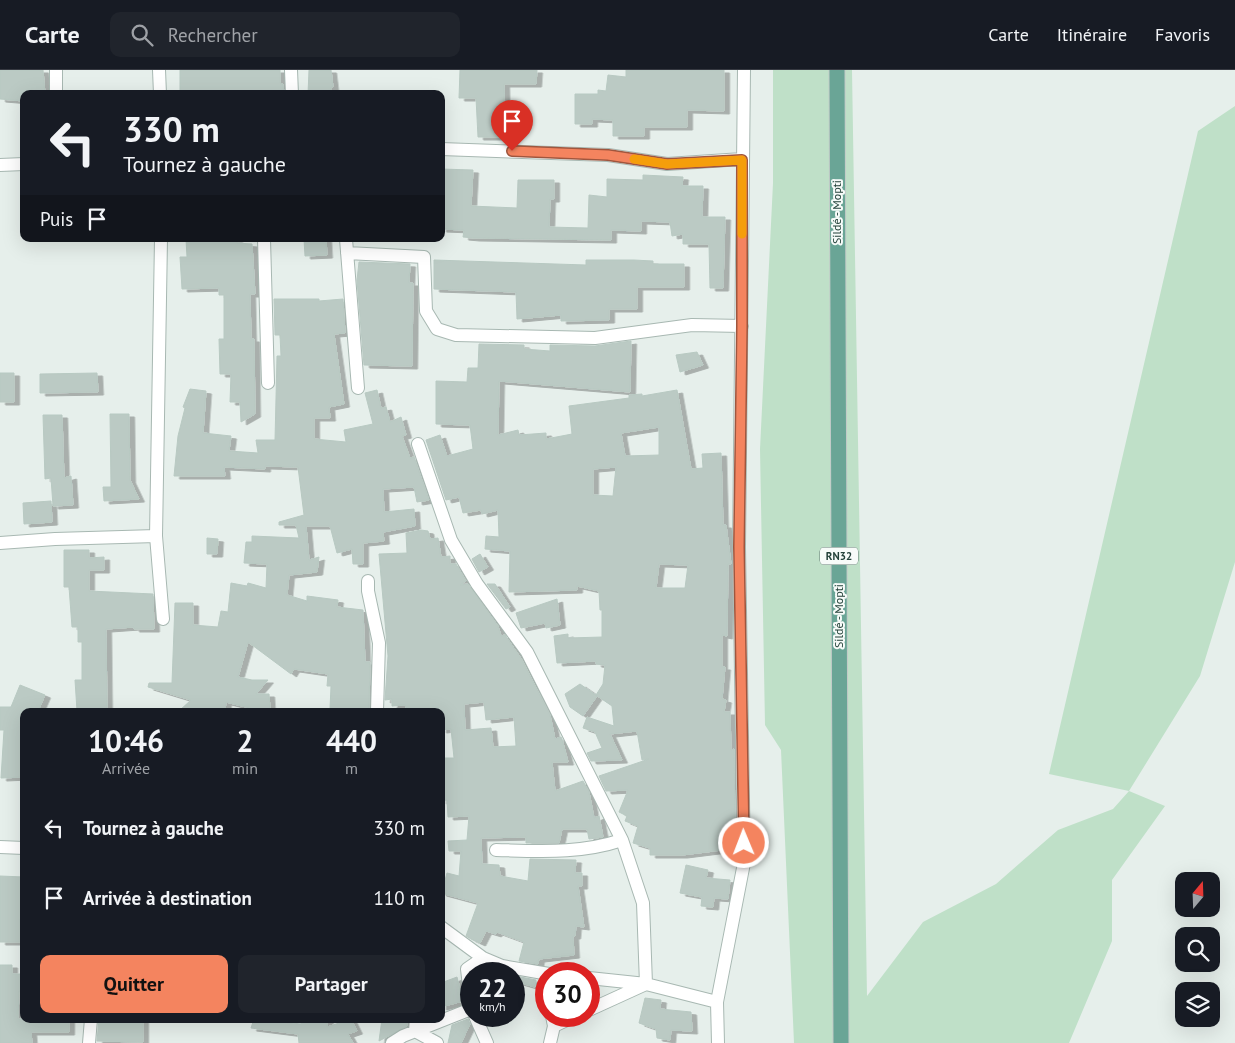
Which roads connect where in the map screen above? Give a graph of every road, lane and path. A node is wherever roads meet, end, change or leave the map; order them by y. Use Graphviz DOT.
graph roads {
  1 [pos="56,70"];
  2 [pos="159,70"];
  3 [pos="291,70"];
  4 [pos="744,70"];
  5 [pos="837,70"];
  6 [pos="56,90"];
  7 [pos="160,90"];
  8 [pos="292,90"];
  9 [pos="445,149"];
  10 [pos="742,160"];
  11 [pos="0,164"];
  12 [pos="20,164"];
  13 [pos="161,242"];
  14 [pos="264,242"];
  15 [pos="346,242"];
  16 [pos="347,253"];
  17 [pos="742,326"];
  18 [pos="268,383"];
  19 [pos="358,388"];
  20 [pos="418,444"];
  21 [pos="156,536"];
  22 [pos="0,544"];
  23 [pos="368,581"];
  24 [pos="163,619"];
  25 [pos="377,708"];
  26 [pos="622,840"];
  27 [pos="0,847"];
  28 [pos="20,848"];
  29 [pos="496,850"];
  30 [pos="445,930"];
  31 [pos="483,958"];
  32 [pos="477,962"];
  33 [pos="535,972"];
  34 [pos="600,979"];
  35 [pos="646,984"];
  36 [pos="717,1002"];
  37 [pos="600,1005"];
  38 [pos="460,1012"];
  39 [pos="445,1017"];
  40 [pos="91,1023"];
  41 [pos="416,1025"];
  42 [pos="480,1027"];
  43 [pos="552,1027"];
  44 [pos="89,1043"];
  45 [pos="392,1043"];
  46 [pos="437,1043"];
  47 [pos="487,1043"];
  48 [pos="550,1043"];
  49 [pos="718,1043"];
  50 [pos="841,1043"];
  1 -- 6 [label="street"];
  2 -- 7 [label="street"];
  3 -- 8 [label="street"];
  4 -- 10 [label="street"];
  5 -- 50 [label="main road, Sildé - Mopti / RN32"];
  9 -- 10 [label="street"];
  10 -- 17 [label="street"];
  11 -- 12 [label="street"];
  13 -- 21 [label="street"];
  14 -- 18 [label="street"];
  15 -- 16 [label="street"];
  16 -- 17 [label="street"];
  16 -- 19 [label="street"];
  17 -- 36 [label="street"];
  20 -- 26 [label="street"];
  21 -- 22 [label="street"];
  21 -- 24 [label="street"];
  23 -- 25 [label="street"];
  26 -- 29 [label="street"];
  26 -- 35 [label="street"];
  27 -- 28 [label="street"];
  30 -- 31 [label="street"];
  31 -- 32 [label="street"];
  31 -- 33 [label="street"];
  34 -- 35 [label="street"];
  35 -- 36 [label="street"];
  35 -- 37 [label="street"];
  36 -- 49 [label="street"];
  38 -- 39 [label="street"];
  40 -- 44 [label="street"];
  41 -- 45 [label="street"];
  41 -- 46 [label="street"];
  42 -- 47 [label="street"];
  43 -- 48 [label="street"];
}
